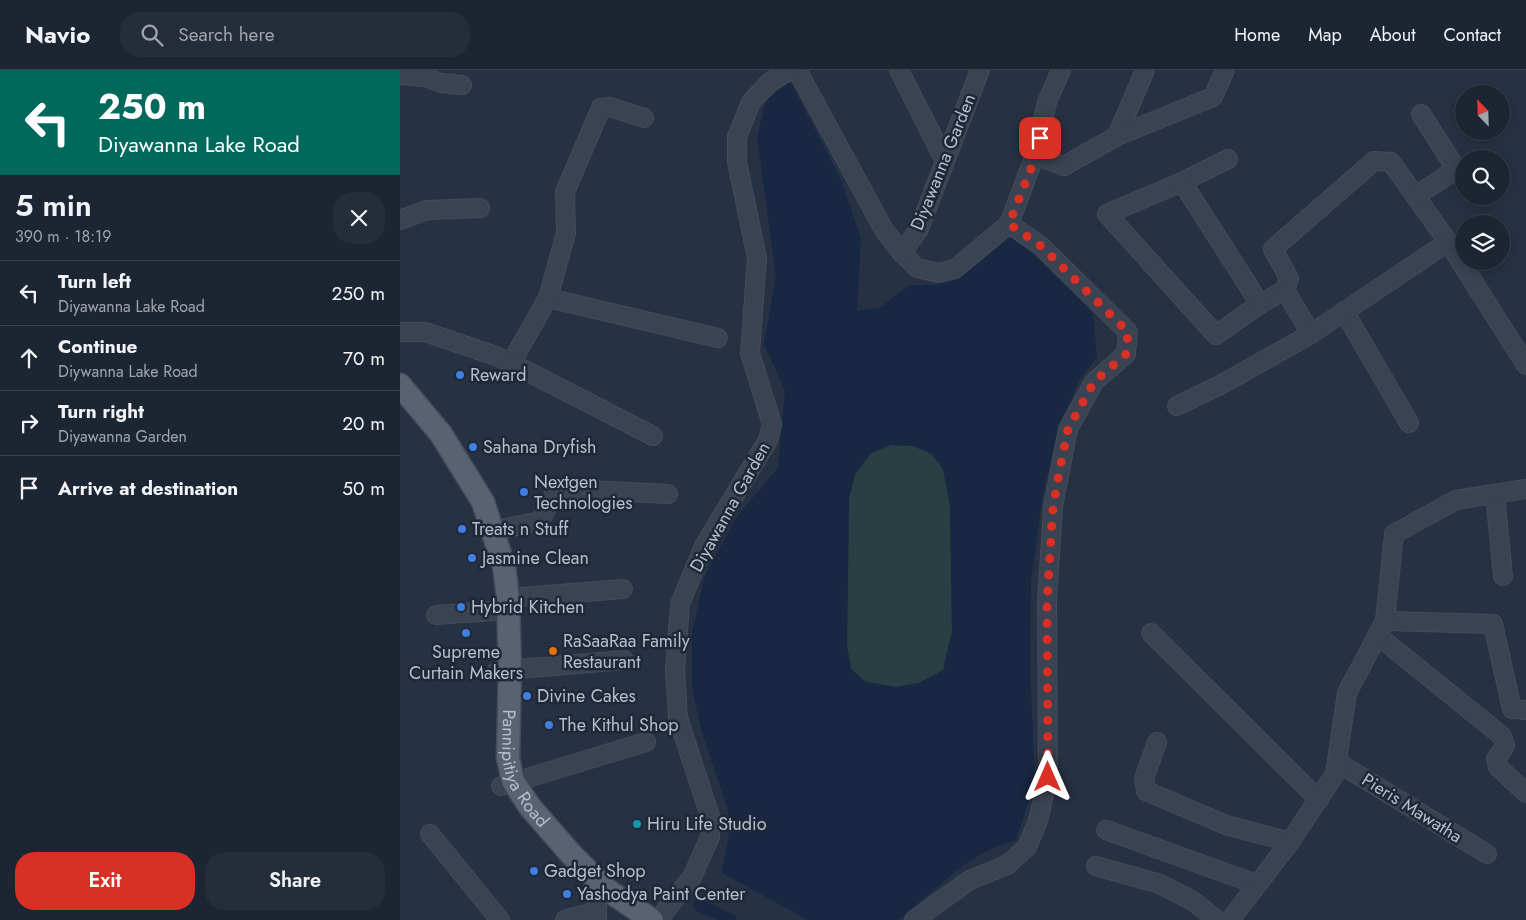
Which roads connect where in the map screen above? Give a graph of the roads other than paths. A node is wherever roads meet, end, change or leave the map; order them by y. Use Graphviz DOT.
graph roads {
  1 [pos="790,70"];
  2 [pos="797,70"];
  3 [pos="899,70"];
  4 [pos="980,70"];
  5 [pos="1061,70"];
  6 [pos="1145,70"];
  7 [pos="1225,70"];
  8 [pos="400,75"];
  9 [pos="462,85"];
  10 [pos="1421,114"];
  11 [pos="644,118"];
  12 [pos="1118,136"];
  13 [pos="1036,156"];
  14 [pos="1228,159"];
  15 [pos="945,161"];
  16 [pos="1182,182"];
  17 [pos="1415,196"];
  18 [pos="480,208"];
  19 [pos="400,220"];
  20 [pos="1009,224"];
  21 [pos="1448,242"];
  22 [pos="902,253"];
  23 [pos="1285,290"];
  24 [pos="548,298"];
  25 [pos="1260,304"];
  26 [pos="1344,310"];
  27 [pos="400,332"];
  28 [pos="1311,334"];
  29 [pos="718,338"];
  30 [pos="511,363"];
  31 [pos="1526,365"];
  32 [pos="400,385"];
  33 [pos="1177,406"];
  34 [pos="400,407"];
  35 [pos="1409,423"];
  36 [pos="653,436"];
  37 [pos="1526,489"];
  38 [pos="668,494"];
  39 [pos="1495,494"];
  40 [pos="493,531"];
  41 [pos="1504,576"];
  42 [pos="623,588"];
  43 [pos="501,605"];
  44 [pos="436,615"];
  45 [pos="1381,628"];
  46 [pos="1151,633"];
  47 [pos="624,660"];
  48 [pos="504,671"];
  49 [pos="1526,710"];
  50 [pos="646,742"];
  51 [pos="1158,742"];
  52 [pos="1337,762"];
  53 [pos="507,783"];
  54 [pos="1526,793"];
  55 [pos="1319,800"];
  56 [pos="1106,830"];
  57 [pos="430,834"];
  58 [pos="1290,842"];
  59 [pos="1487,854"];
  60 [pos="1096,866"];
  61 [pos="1256,884"];
  62 [pos="599,905"];
  63 [pos="500,920"];
  64 [pos="565,920"];
  65 [pos="628,920"];
  66 [pos="652,920"];
  67 [pos="658,920"];
  68 [pos="914,920"];
  69 [pos="1218,920"];
  70 [pos="1230,920"];
  1 -- 67 [label="street, Diyawanna Garden"];
  2 -- 22 [label="street, Diyawanna Garden"];
  3 -- 15 [label="street"];
  4 -- 15 [label="street, Diyawanna Garden"];
  5 -- 13 [label="street, Diyawanna Garden"];
  6 -- 12 [label="street"];
  7 -- 12 [label="street"];
  8 -- 9 [label="street"];
  10 -- 17 [label="street"];
  11 -- 24 [label="street"];
  12 -- 13 [label="street"];
  13 -- 20 [label="street, Diyawanna Garden"];
  14 -- 16 [label="street"];
  15 -- 22 [label="street, Diyawanna Garden"];
  16 -- 25 [label="street"];
  16 -- 25 [label="street"];
  17 -- 21 [label="street"];
  17 -- 23 [label="street"];
  18 -- 19 [label="street"];
  20 -- 22 [label="street, Diyawanna Garden"];
  20 -- 68 [label="street"];
  21 -- 26 [label="street"];
  21 -- 31 [label="street"];
  23 -- 25 [label="street"];
  23 -- 28 [label="street"];
  24 -- 29 [label="street"];
  24 -- 30 [label="street"];
  26 -- 28 [label="street"];
  26 -- 35 [label="street"];
  27 -- 30 [label="street"];
  28 -- 33 [label="street"];
  30 -- 36 [label="street"];
  32 -- 40 [label="main road, Pannipitiya Road"];
  34 -- 43 [label="main road, Pannipitiya Road"];
  37 -- 39 [label="street"];
  38 -- 40 [label="street"];
  39 -- 41 [label="street"];
  39 -- 45 [label="street"];
  40 -- 43 [label="main road, Pannipitiya Road"];
  42 -- 43 [label="street"];
  43 -- 44 [label="street"];
  43 -- 48 [label="main road, Pannipitiya Road"];
  45 -- 49 [label="street"];
  45 -- 52 [label="street"];
  45 -- 54 [label="street"];
  46 -- 55 [label="street"];
  47 -- 48 [label="street"];
  48 -- 53 [label="main road, Pannipitiya Road"];
  50 -- 53 [label="street"];
  51 -- 58 [label="street"];
  52 -- 55 [label="street"];
  52 -- 59 [label="street, Pieris Mawatha"];
  53 -- 62 [label="main road, Pannipitiya Road"];
  55 -- 58 [label="street"];
  56 -- 61 [label="street"];
  57 -- 63 [label="street"];
  58 -- 61 [label="street"];
  60 -- 69 [label="street"];
  61 -- 70 [label="street"];
  62 -- 64 [label="street"];
  62 -- 65 [label="main road, Pannipitiya Road"];
  62 -- 66 [label="main road, Pannipitiya Road"];
}
